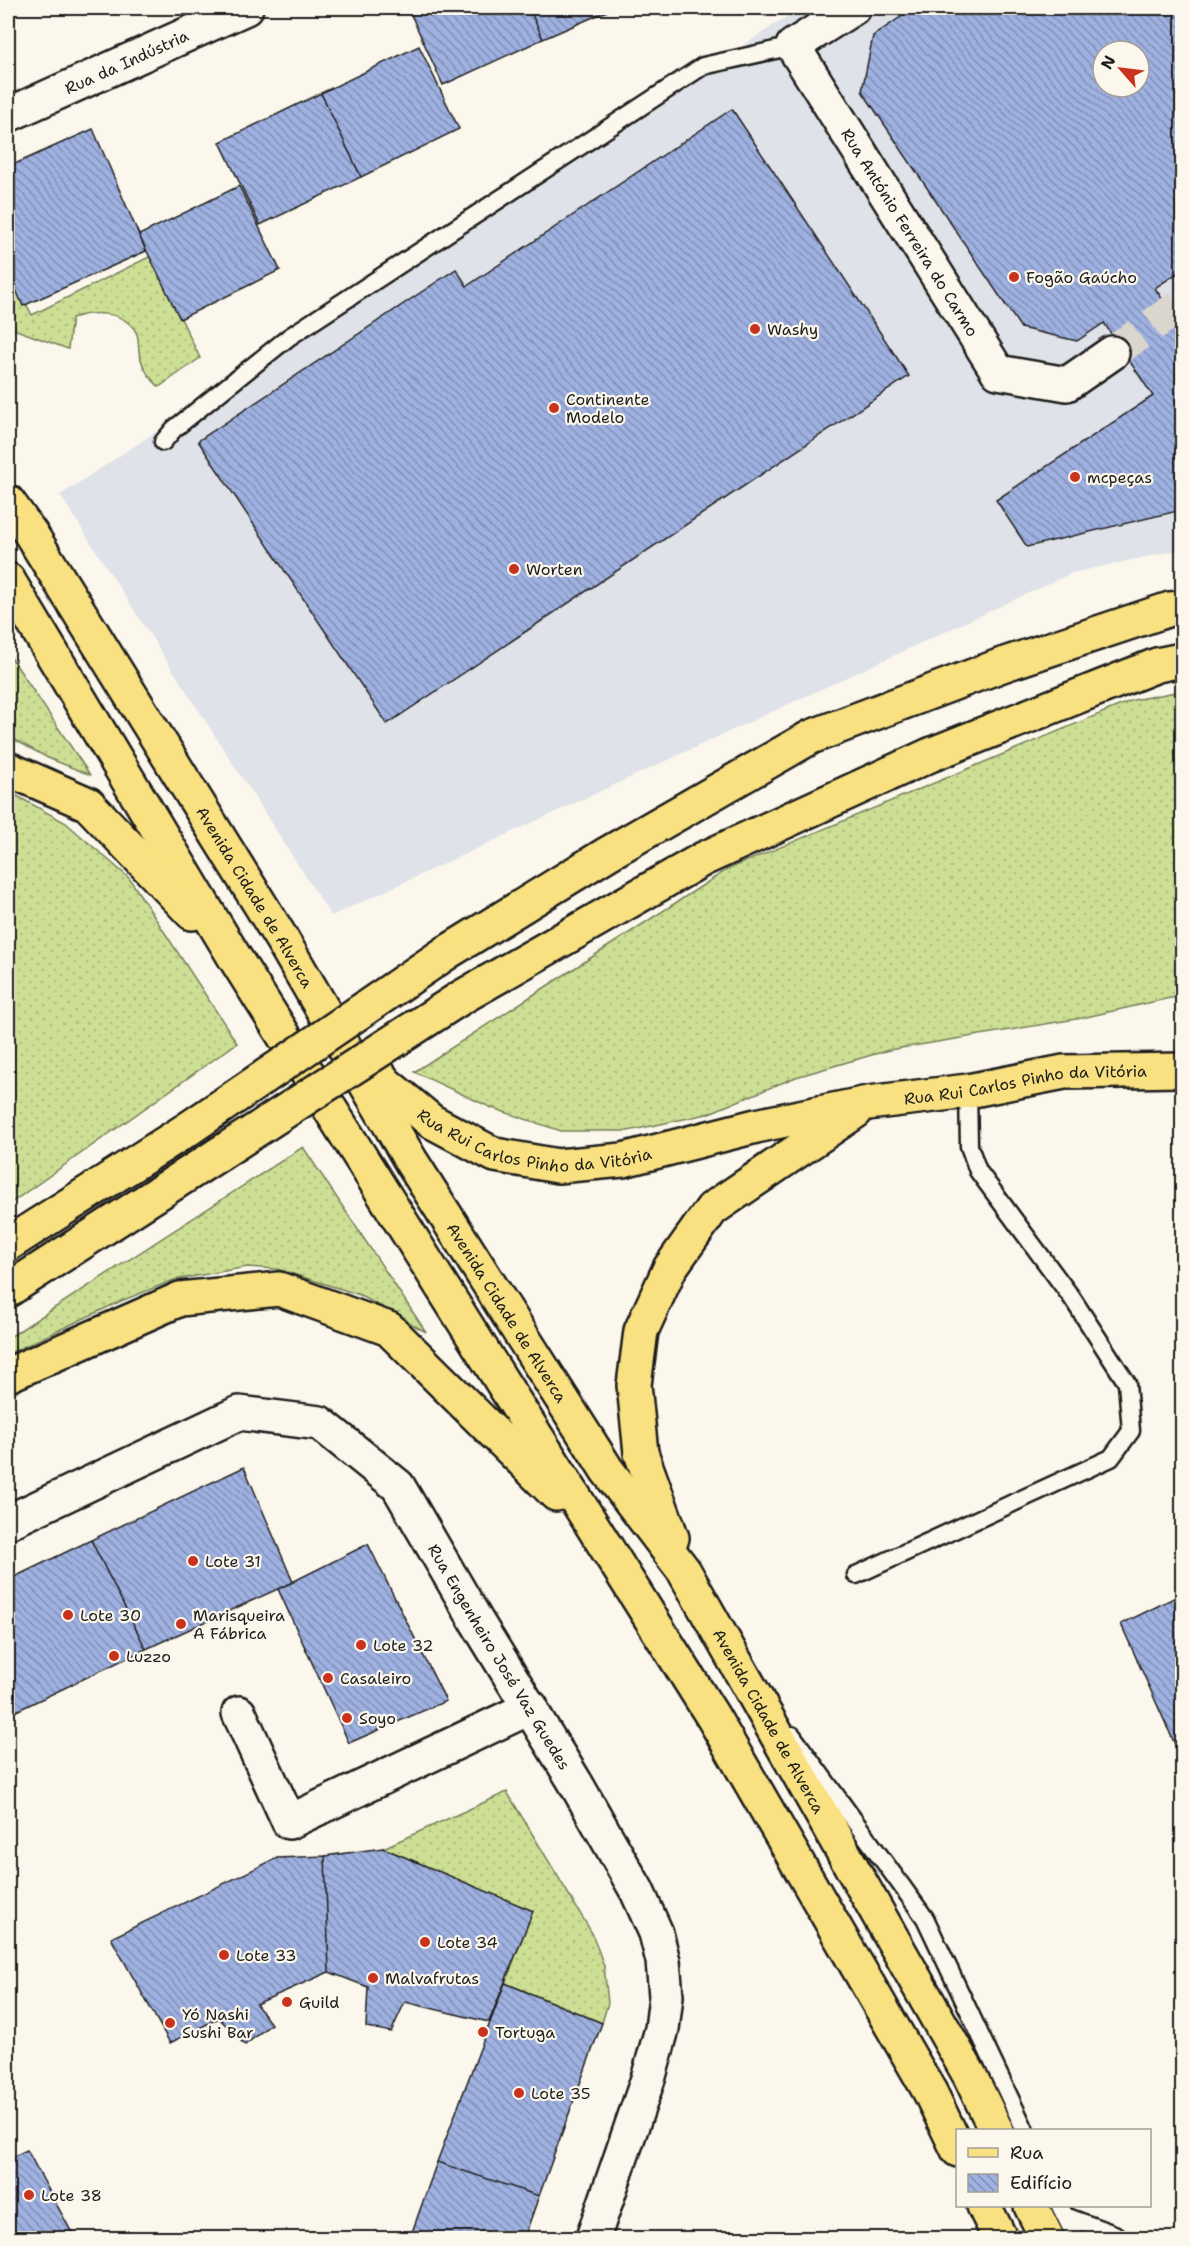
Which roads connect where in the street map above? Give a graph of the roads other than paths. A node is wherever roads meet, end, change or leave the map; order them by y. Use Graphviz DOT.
graph roads {
  1 [pos="246,8"];
  2 [pos="854,8"];
  3 [pos="794,46"];
  4 [pos="8,115"];
  5 [pos="1112,352"];
  6 [pos="163,442"];
  7 [pos="8,502"];
  8 [pos="8,580"];
  9 [pos="1182,608"];
  10 [pos="1182,660"];
  11 [pos="8,769"];
  12 [pos="281,938"];
  13 [pos="235,958"];
  14 [pos="1182,1070"];
  15 [pos="968,1091"];
  16 [pos="868,1103"];
  17 [pos="8,1244"];
  18 [pos="8,1290"];
  19 [pos="8,1375"];
  20 [pos="8,1522"];
  21 [pos="597,1535"];
  22 [pos="684,1571"];
  23 [pos="856,1575"];
  24 [pos="746,1678"];
  25 [pos="531,1707"];
  26 [pos="239,1713"];
  27 [pos="996,2129"];
  28 [pos="1025,2129"];
  29 [pos="956,2148"];
  30 [pos="985,2207"];
  31 [pos="1034,2207"];
  32 [pos="1057,2220"];
  33 [pos="599,2234"];
  34 [pos="1117,2235"];
  35 [pos="1000,2238"];
  36 [pos="1076,2238"];
  1 -- 4 [label="street, Rua da Indústria"];
  2 -- 3 [label="street"];
  3 -- 5 [label="street, Rua António Ferreira do Carmo"];
  3 -- 6 [label="lane"];
  7 -- 12 [label="main road, Avenida Cidade de Alverca"];
  8 -- 13 [label="main road"];
  9 -- 17 [label="main road, bridge"];
  10 -- 18 [label="main road, bridge"];
  11 -- 13 [label="main road"];
  12 -- 16 [label="main road, Rua Rui Carlos Pinho da Vitória"];
  12 -- 22 [label="main road, Avenida Cidade de Alverca"];
  13 -- 21 [label="main road"];
  14 -- 15 [label="main road, Rua Rui Carlos Pinho da Vitória"];
  15 -- 16 [label="main road, Rua Rui Carlos Pinho da Vitória"];
  15 -- 23 [label="lane"];
  16 -- 22 [label="main road, Rua Rui Carlos Pinho da Vitória"];
  19 -- 21 [label="main road"];
  20 -- 25 [label="street, Rua Engenheiro José Vaz Guedes"];
  21 -- 29 [label="main road"];
  22 -- 24 [label="main road, Avenida Cidade de Alverca"];
  24 -- 27 [label="main road, Avenida Cidade de Alverca"];
  24 -- 28 [label="lane"];
  25 -- 26 [label="street"];
  25 -- 33 [label="street, Rua Engenheiro José Vaz Guedes"];
  30 -- 35 [label="main road"];
  31 -- 32 [label="main road"];
  32 -- 34 [label="lane"];
  32 -- 36 [label="lane"];
}
